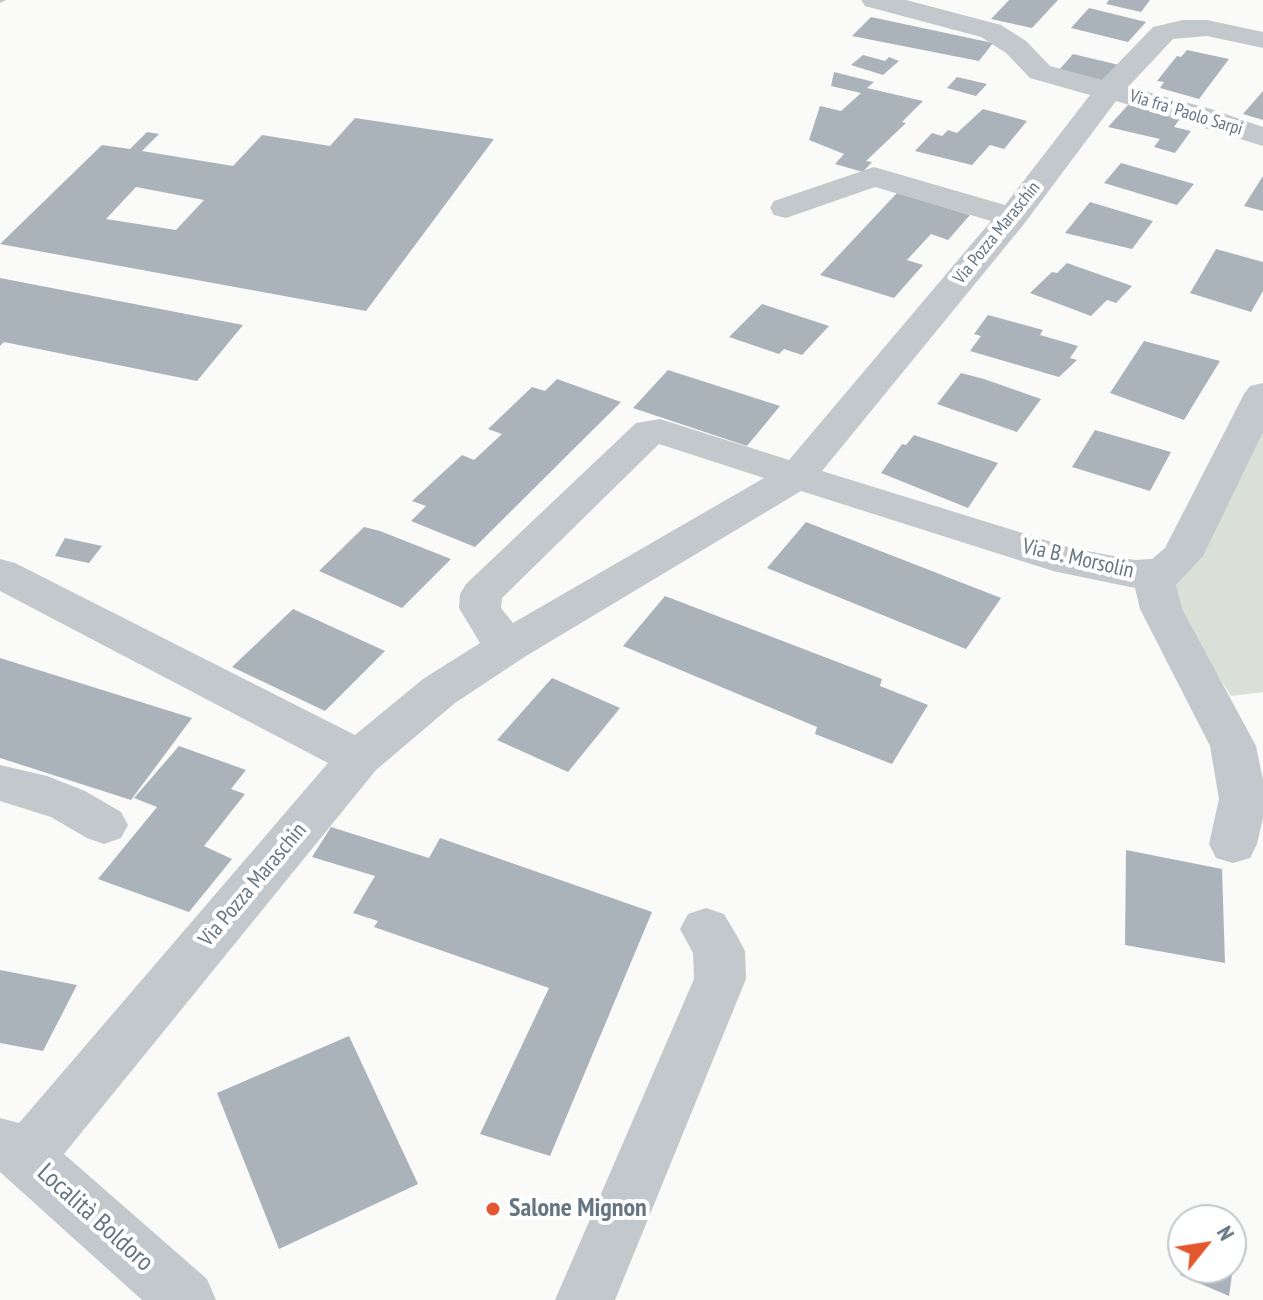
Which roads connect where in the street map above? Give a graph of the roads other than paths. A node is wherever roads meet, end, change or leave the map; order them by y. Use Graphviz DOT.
graph roads {
  1 [pos="875,0"];
  2 [pos="956,9"];
  3 [pos="1187,14"];
  4 [pos="1263,40"];
  5 [pos="1109,90"];
  6 [pos="1263,137"];
  7 [pos="786,208"];
  8 [pos="1012,217"];
  9 [pos="1263,394"];
  10 [pos="797,476"];
  11 [pos="1163,572"];
  12 [pos="0,573"];
  13 [pos="510,645"];
  14 [pos="359,758"];
  15 [pos="0,783"];
  16 [pos="104,825"];
  17 [pos="1233,844"];
  18 [pos="706,929"];
  19 [pos="13,1149"];
  20 [pos="186,1300"];
  21 [pos="585,1300"];
  1 -- 2 [label="street, Via fra' Paolo Sarpi"];
  2 -- 5 [label="street, Via fra' Paolo Sarpi"];
  3 -- 4 [label="street"];
  3 -- 5 [label="street, Via Pozza Maraschin"];
  5 -- 6 [label="street, Via fra' Paolo Sarpi"];
  5 -- 8 [label="street, Via Pozza Maraschin"];
  7 -- 8 [label="street"];
  8 -- 10 [label="street, Via Pozza Maraschin"];
  9 -- 11 [label="street, Via B. Morsolin"];
  10 -- 11 [label="street, Via B. Morsolin"];
  10 -- 13 [label="street, Via Pozza Maraschin"];
  10 -- 13 [label="street"];
  11 -- 17 [label="street"];
  12 -- 14 [label="street"];
  13 -- 14 [label="street, Via Pozza Maraschin"];
  14 -- 19 [label="street, Via Pozza Maraschin"];
  15 -- 16 [label="street"];
  18 -- 21 [label="street"];
  19 -- 20 [label="street, Località Boldoro"];
}
